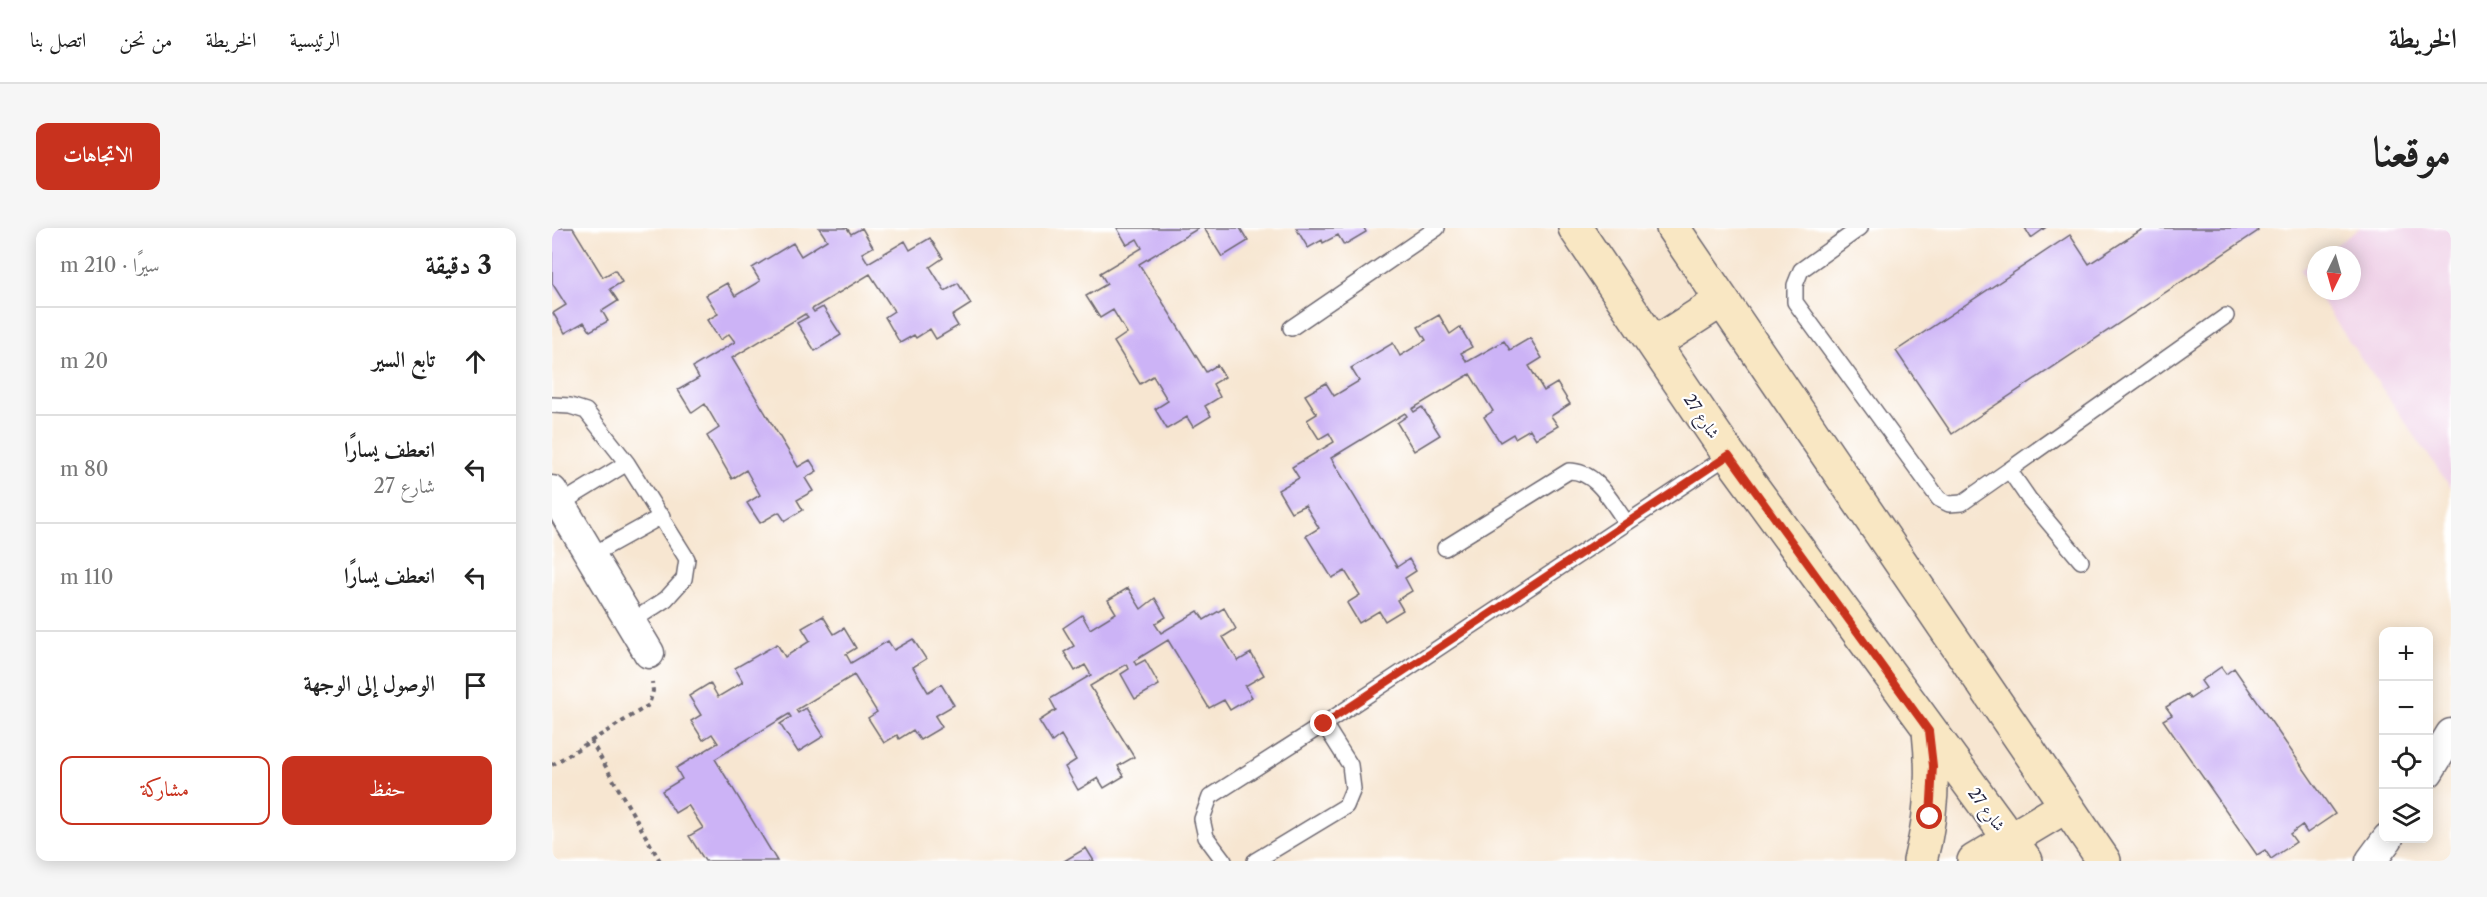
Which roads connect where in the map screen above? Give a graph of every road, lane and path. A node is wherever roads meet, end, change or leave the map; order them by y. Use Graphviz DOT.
graph roads {
  1 [pos="1437,228"];
  2 [pos="1575,228"];
  3 [pos="1673,228"];
  4 [pos="1860,228"];
  5 [pos="1722,300"];
  6 [pos="2226,316"];
  7 [pos="1291,328"];
  8 [pos="1654,344"];
  9 [pos="552,405"];
  10 [pos="1729,455"];
  11 [pos="627,463"];
  12 [pos="2009,470"];
  13 [pos="556,498"];
  14 [pos="662,516"];
  15 [pos="1626,522"];
  16 [pos="1445,548"];
  17 [pos="590,556"];
  18 [pos="2081,561"];
  19 [pos="631,622"];
  20 [pos="649,653"];
  21 [pos="1324,724"];
  22 [pos="1929,731"];
  23 [pos="2451,734"];
  24 [pos="591,741"];
  25 [pos="2433,764"];
  26 [pos="552,765"];
  27 [pos="2066,806"];
  28 [pos="2384,843"];
  29 [pos="2018,850"];
  30 [pos="2094,857"];
  31 [pos="660,861"];
  32 [pos="1224,861"];
  33 [pos="1255,861"];
  34 [pos="1920,861"];
  35 [pos="1974,861"];
  36 [pos="2371,861"];
  1 -- 7 [label="lane"];
  2 -- 8 [label="main road, شارع 27"];
  3 -- 5 [label="main road"];
  4 -- 12 [label="lane"];
  5 -- 8 [label="main road"];
  5 -- 27 [label="main road"];
  6 -- 12 [label="lane"];
  8 -- 10 [label="main road, شارع 27"];
  9 -- 11 [label="lane"];
  10 -- 15 [label="lane"];
  10 -- 22 [label="main road, شارع 27"];
  11 -- 13 [label="lane"];
  11 -- 14 [label="lane"];
  12 -- 18 [label="lane"];
  13 -- 17 [label="street"];
  14 -- 17 [label="lane"];
  14 -- 19 [label="lane"];
  15 -- 16 [label="lane"];
  15 -- 21 [label="lane"];
  17 -- 19 [label="street"];
  19 -- 20 [label="street"];
  20 -- 24 [label="path"];
  21 -- 32 [label="lane"];
  21 -- 33 [label="lane"];
  22 -- 29 [label="main road, شارع 27"];
  22 -- 34 [label="main road"];
  23 -- 25 [label="street"];
  24 -- 26 [label="path"];
  24 -- 31 [label="path"];
  27 -- 29 [label="main road"];
  27 -- 30 [label="main road"];
  28 -- 36 [label="street"];
  29 -- 35 [label="main road"];
}
